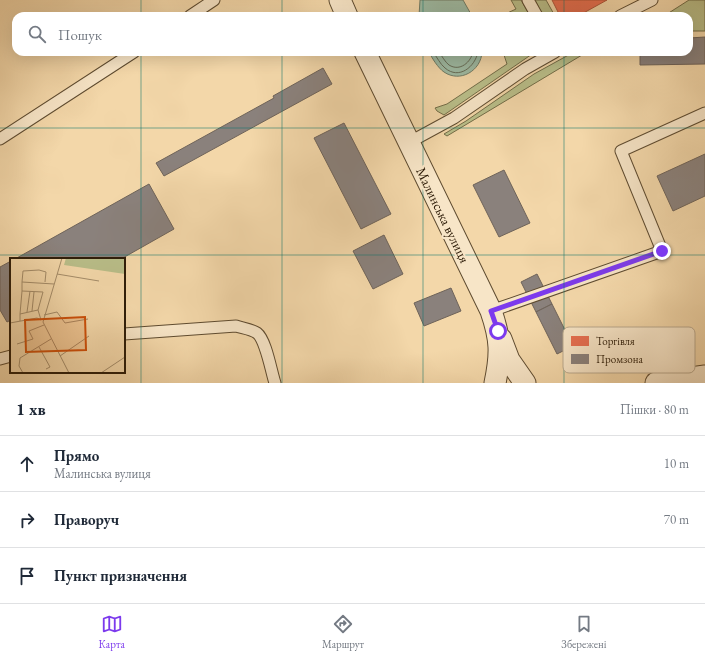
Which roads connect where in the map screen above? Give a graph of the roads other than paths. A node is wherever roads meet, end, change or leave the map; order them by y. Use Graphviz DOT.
graph roads {
  1 [pos="214,0"];
  2 [pos="340,0"];
  3 [pos="528,0"];
  4 [pos="652,0"];
  5 [pos="196,12"];
  6 [pos="345,12"];
  7 [pos="535,12"];
  8 [pos="628,12"];
  9 [pos="128,56"];
  10 [pos="366,56"];
  11 [pos="549,56"];
  12 [pos="705,113"];
  13 [pos="0,139"];
  14 [pos="408,143"];
  15 [pos="491,311"];
  16 [pos="498,331"];
  17 [pos="125,334"];
  18 [pos="10,356"];
  19 [pos="0,359"];
  20 [pos="705,376"];
  21 [pos="521,380"];
  22 [pos="275,383"];
  23 [pos="495,383"];
  24 [pos="656,383"];
  1 -- 5 [label="lane"];
  2 -- 6 [label="street"];
  3 -- 7 [label="lane"];
  4 -- 8 [label="lane"];
  9 -- 13 [label="lane"];
  10 -- 14 [label="street, Малинська вулиця"];
  11 -- 14 [label="lane"];
  12 -- 15 [label="lane"];
  14 -- 15 [label="street, Малинська вулиця"];
  15 -- 16 [label="street, Малинська вулиця"];
  16 -- 21 [label="street"];
  16 -- 23 [label="street, Малинська вулиця"];
  17 -- 22 [label="lane"];
  18 -- 19 [label="lane"];
  20 -- 24 [label="street"];
}
